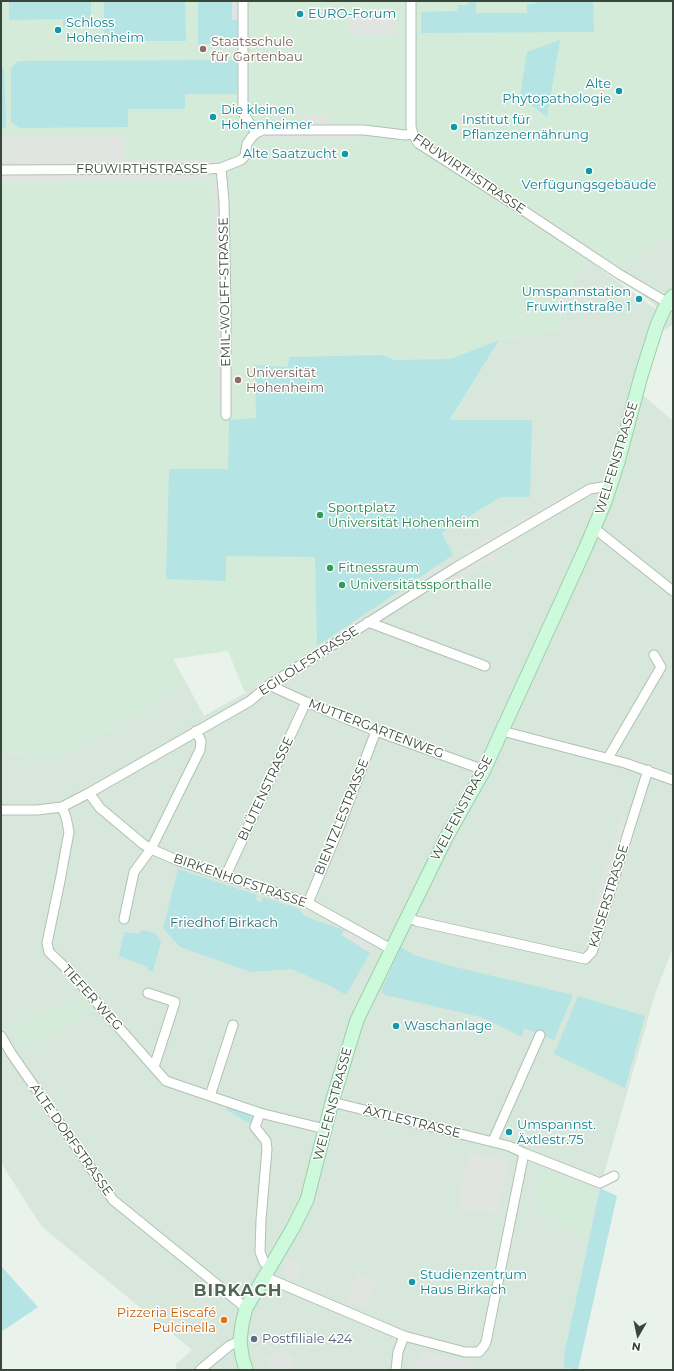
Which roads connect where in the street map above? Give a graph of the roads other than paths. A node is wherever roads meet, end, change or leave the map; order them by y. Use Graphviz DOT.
graph roads {
  1 [pos="243,1"];
  2 [pos="411,1"];
  3 [pos="256,133"];
  4 [pos="413,134"];
  5 [pos="221,168"];
  6 [pos="1,170"];
  7 [pos="671,302"];
  8 [pos="226,415"];
  9 [pos="610,489"];
  10 [pos="594,528"];
  11 [pos="673,591"];
  12 [pos="368,622"];
  13 [pos="654,655"];
  14 [pos="485,666"];
  15 [pos="269,685"];
  16 [pos="306,702"];
  17 [pos="196,731"];
  18 [pos="502,731"];
  19 [pos="376,732"];
  20 [pos="608,758"];
  21 [pos="484,770"];
  22 [pos="648,770"];
  23 [pos="673,780"];
  24 [pos="89,793"];
  25 [pos="62,807"];
  26 [pos="1,810"];
  27 [pos="151,849"];
  28 [pos="226,875"];
  29 [pos="308,903"];
  30 [pos="407,917"];
  31 [pos="124,919"];
  32 [pos="391,949"];
  33 [pos="148,993"];
  34 [pos="233,1025"];
  35 [pos="540,1035"];
  36 [pos="1,1036"];
  37 [pos="154,1067"];
  38 [pos="210,1096"];
  39 [pos="332,1102"];
  40 [pos="260,1113"];
  41 [pos="325,1129"];
  42 [pos="493,1141"];
  43 [pos="524,1153"];
  44 [pos="614,1176"];
  45 [pos="267,1272"];
  46 [pos="246,1308"];
  47 [pos="404,1336"];
  48 [pos="240,1341"];
  49 [pos="200,1370"];
  50 [pos="246,1370"];
  51 [pos="396,1370"];
  1 -- 3 [label="street"];
  2 -- 4 [label="street"];
  3 -- 4 [label="street, FRUWIRTHSTRASSE"];
  3 -- 5 [label="street, FRUWIRTHSTRASSE"];
  4 -- 7 [label="street, FRUWIRTHSTRASSE"];
  5 -- 6 [label="street, FRUWIRTHSTRASSE"];
  5 -- 8 [label="street, EMIL-WOLFF-STRASSE"];
  7 -- 9 [label="street, WELFENSTRASSE"];
  9 -- 10 [label="street, WELFENSTRASSE"];
  9 -- 12 [label="street, EGILOLFSTRASSE"];
  10 -- 11 [label="street"];
  10 -- 18 [label="street, WELFENSTRASSE"];
  12 -- 14 [label="street"];
  12 -- 15 [label="street, EGILOLFSTRASSE"];
  13 -- 20 [label="street"];
  15 -- 16 [label="street, MUTTERGARTENWEG"];
  15 -- 17 [label="street, EGILOLFSTRASSE"];
  16 -- 19 [label="street, MUTTERGARTENWEG"];
  16 -- 28 [label="street, BLÜTENSTRASSE"];
  17 -- 24 [label="street, EGILOLFSTRASSE"];
  17 -- 27 [label="street"];
  18 -- 20 [label="street"];
  18 -- 21 [label="street, WELFENSTRASSE"];
  19 -- 21 [label="street, MUTTERGARTENWEG"];
  19 -- 29 [label="street, BIENTZLESTRASSE"];
  20 -- 22 [label="street"];
  21 -- 30 [label="street, WELFENSTRASSE"];
  22 -- 23 [label="street"];
  22 -- 30 [label="street, KAISERSTRASSE"];
  24 -- 25 [label="street, EGILOLFSTRASSE"];
  24 -- 27 [label="street, BIRKENHOFSTRASSE"];
  25 -- 26 [label="street, EGILOLFSTRASSE"];
  25 -- 37 [label="street, TIEFER WEG"];
  27 -- 28 [label="street, BIRKENHOFSTRASSE"];
  27 -- 31 [label="street"];
  28 -- 29 [label="street, BIRKENHOFSTRASSE"];
  29 -- 32 [label="street, BIRKENHOFSTRASSE"];
  30 -- 32 [label="street, WELFENSTRASSE"];
  32 -- 39 [label="street, WELFENSTRASSE"];
  33 -- 37 [label="street"];
  34 -- 38 [label="street"];
  35 -- 42 [label="street"];
  36 -- 46 [label="street, ALTE DORFSTRASSE"];
  37 -- 38 [label="street, TIEFER WEG"];
  38 -- 40 [label="street, TIEFER WEG"];
  39 -- 41 [label="street, WELFENSTRASSE"];
  39 -- 42 [label="street, ÄXTLESTRASSE"];
  40 -- 41 [label="street, TIEFER WEG"];
  40 -- 45 [label="street"];
  41 -- 45 [label="street, WELFENSTRASSE"];
  42 -- 43 [label="street, ÄXTLESTRASSE"];
  43 -- 44 [label="street, ÄXTLESTRASSE"];
  43 -- 47 [label="street"];
  45 -- 46 [label="street, WELFENSTRASSE"];
  45 -- 47 [label="street"];
  46 -- 48 [label="street, WELFENSTRASSE"];
  47 -- 51 [label="street"];
  48 -- 49 [label="street"];
  48 -- 50 [label="street, WELFENSTRASSE"];
}
